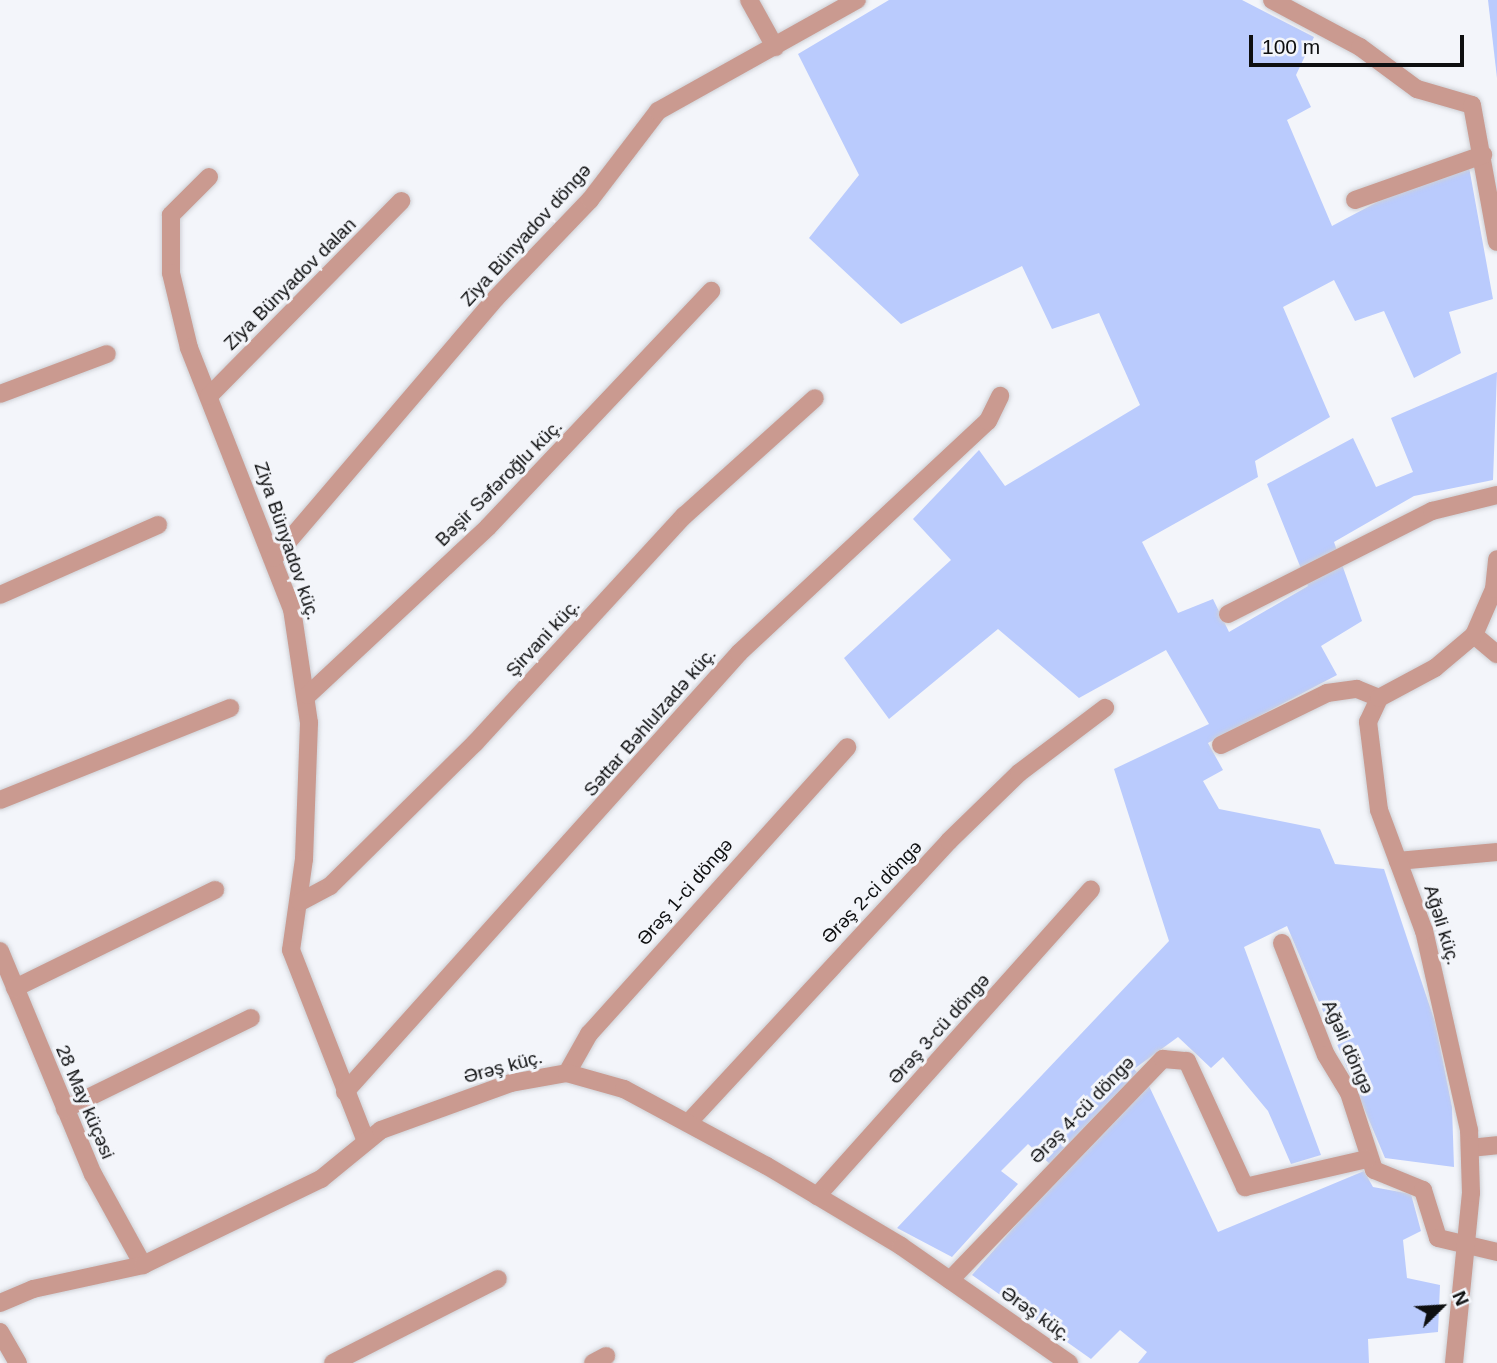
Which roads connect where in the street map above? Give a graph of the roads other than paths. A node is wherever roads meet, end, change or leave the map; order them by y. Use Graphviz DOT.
graph roads {
  1 [pos="749,0"];
  2 [pos="857,0"];
  3 [pos="1272,0"];
  4 [pos="775,47"];
  5 [pos="1483,155"];
  6 [pos="209,177"];
  7 [pos="1356,200"];
  8 [pos="401,201"];
  9 [pos="1497,242"];
  10 [pos="712,291"];
  11 [pos="107,354"];
  12 [pos="0,394"];
  13 [pos="209,396"];
  14 [pos="1000,396"];
  15 [pos="815,398"];
  16 [pos="1497,495"];
  17 [pos="158,525"];
  18 [pos="274,558"];
  19 [pos="1497,559"];
  20 [pos="0,595"];
  21 [pos="1228,614"];
  22 [pos="1474,635"];
  23 [pos="1497,654"];
  24 [pos="308,695"];
  25 [pos="1379,698"];
  26 [pos="230,708"];
  27 [pos="1105,708"];
  28 [pos="1221,745"];
  29 [pos="847,747"];
  30 [pos="0,800"];
  31 [pos="1497,852"];
  32 [pos="1398,861"];
  33 [pos="215,890"];
  34 [pos="1091,890"];
  35 [pos="300,902"];
  36 [pos="1282,943"];
  37 [pos="0,951"];
  38 [pos="15,988"];
  39 [pos="250,1018"];
  40 [pos="567,1073"];
  41 [pos="345,1092"];
  42 [pos="65,1109"];
  43 [pos="688,1123"];
  44 [pos="366,1140"];
  45 [pos="1497,1145"];
  46 [pos="1470,1148"];
  47 [pos="1367,1158"];
  48 [pos="817,1196"];
  49 [pos="1466,1247"];
  50 [pos="1497,1252"];
  51 [pos="143,1265"];
  52 [pos="498,1279"];
  53 [pos="950,1280"];
  54 [pos="0,1303"];
  55 [pos="0,1332"];
  56 [pos="18,1363"];
  57 [pos="333,1363"];
  58 [pos="1069,1363"];
  59 [pos="1454,1363"];
  1 -- 4 [label="street"];
  2 -- 4 [label="street, Ziya Bünyadov döngə"];
  3 -- 5 [label="street"];
  4 -- 18 [label="street, Ziya Bünyadov döngə"];
  5 -- 7 [label="street"];
  5 -- 9 [label="street"];
  6 -- 13 [label="street, Ziya Bünyadov küç."];
  8 -- 13 [label="street, Ziya Bünyadov dalan"];
  10 -- 24 [label="street, Bəşir Səfəroğlu küç."];
  11 -- 12 [label="street"];
  13 -- 18 [label="street, Ziya Bünyadov küç."];
  14 -- 41 [label="street, Səttar Bəhlulzadə küç."];
  15 -- 35 [label="street, Şirvani küç."];
  16 -- 21 [label="street"];
  17 -- 20 [label="street"];
  18 -- 24 [label="street, Ziya Bünyadov küç."];
  19 -- 22 [label="street"];
  22 -- 23 [label="street"];
  22 -- 25 [label="street"];
  24 -- 35 [label="street, Ziya Bünyadov küç."];
  25 -- 28 [label="street"];
  25 -- 32 [label="street, Ağəli küç."];
  26 -- 30 [label="street"];
  27 -- 43 [label="street, Ərəş 2-ci döngə"];
  29 -- 40 [label="street, Ərəş 1-ci döngə"];
  31 -- 32 [label="street"];
  32 -- 46 [label="street, Ağəli küç."];
  33 -- 38 [label="street"];
  34 -- 48 [label="street, Ərəş 3-cü döngə"];
  35 -- 41 [label="street, Ziya Bünyadov küç."];
  36 -- 47 [label="street, Ağəli döngə"];
  37 -- 38 [label="street, 28 May küçəsi"];
  38 -- 42 [label="street, 28 May küçəsi"];
  39 -- 42 [label="street"];
  40 -- 43 [label="street, Ərəş küç."];
  40 -- 44 [label="street, Ərəş küç."];
  41 -- 44 [label="street, Ziya Bünyadov küç."];
  42 -- 51 [label="street, 28 May küçəsi"];
  43 -- 48 [label="street, Ərəş küç."];
  44 -- 51 [label="street, Ərəş küç."];
  45 -- 46 [label="street"];
  46 -- 49 [label="street, Ağəli küç."];
  47 -- 49 [label="street"];
  47 -- 53 [label="street, Ərəş 4-cü döngə"];
  48 -- 53 [label="street, Ərəş küç."];
  49 -- 50 [label="street"];
  49 -- 59 [label="street, Ağəli küç."];
  51 -- 54 [label="street, Ərəş küç."];
  52 -- 57 [label="street"];
  53 -- 58 [label="street, Ərəş küç."];
  55 -- 56 [label="street"];
}
